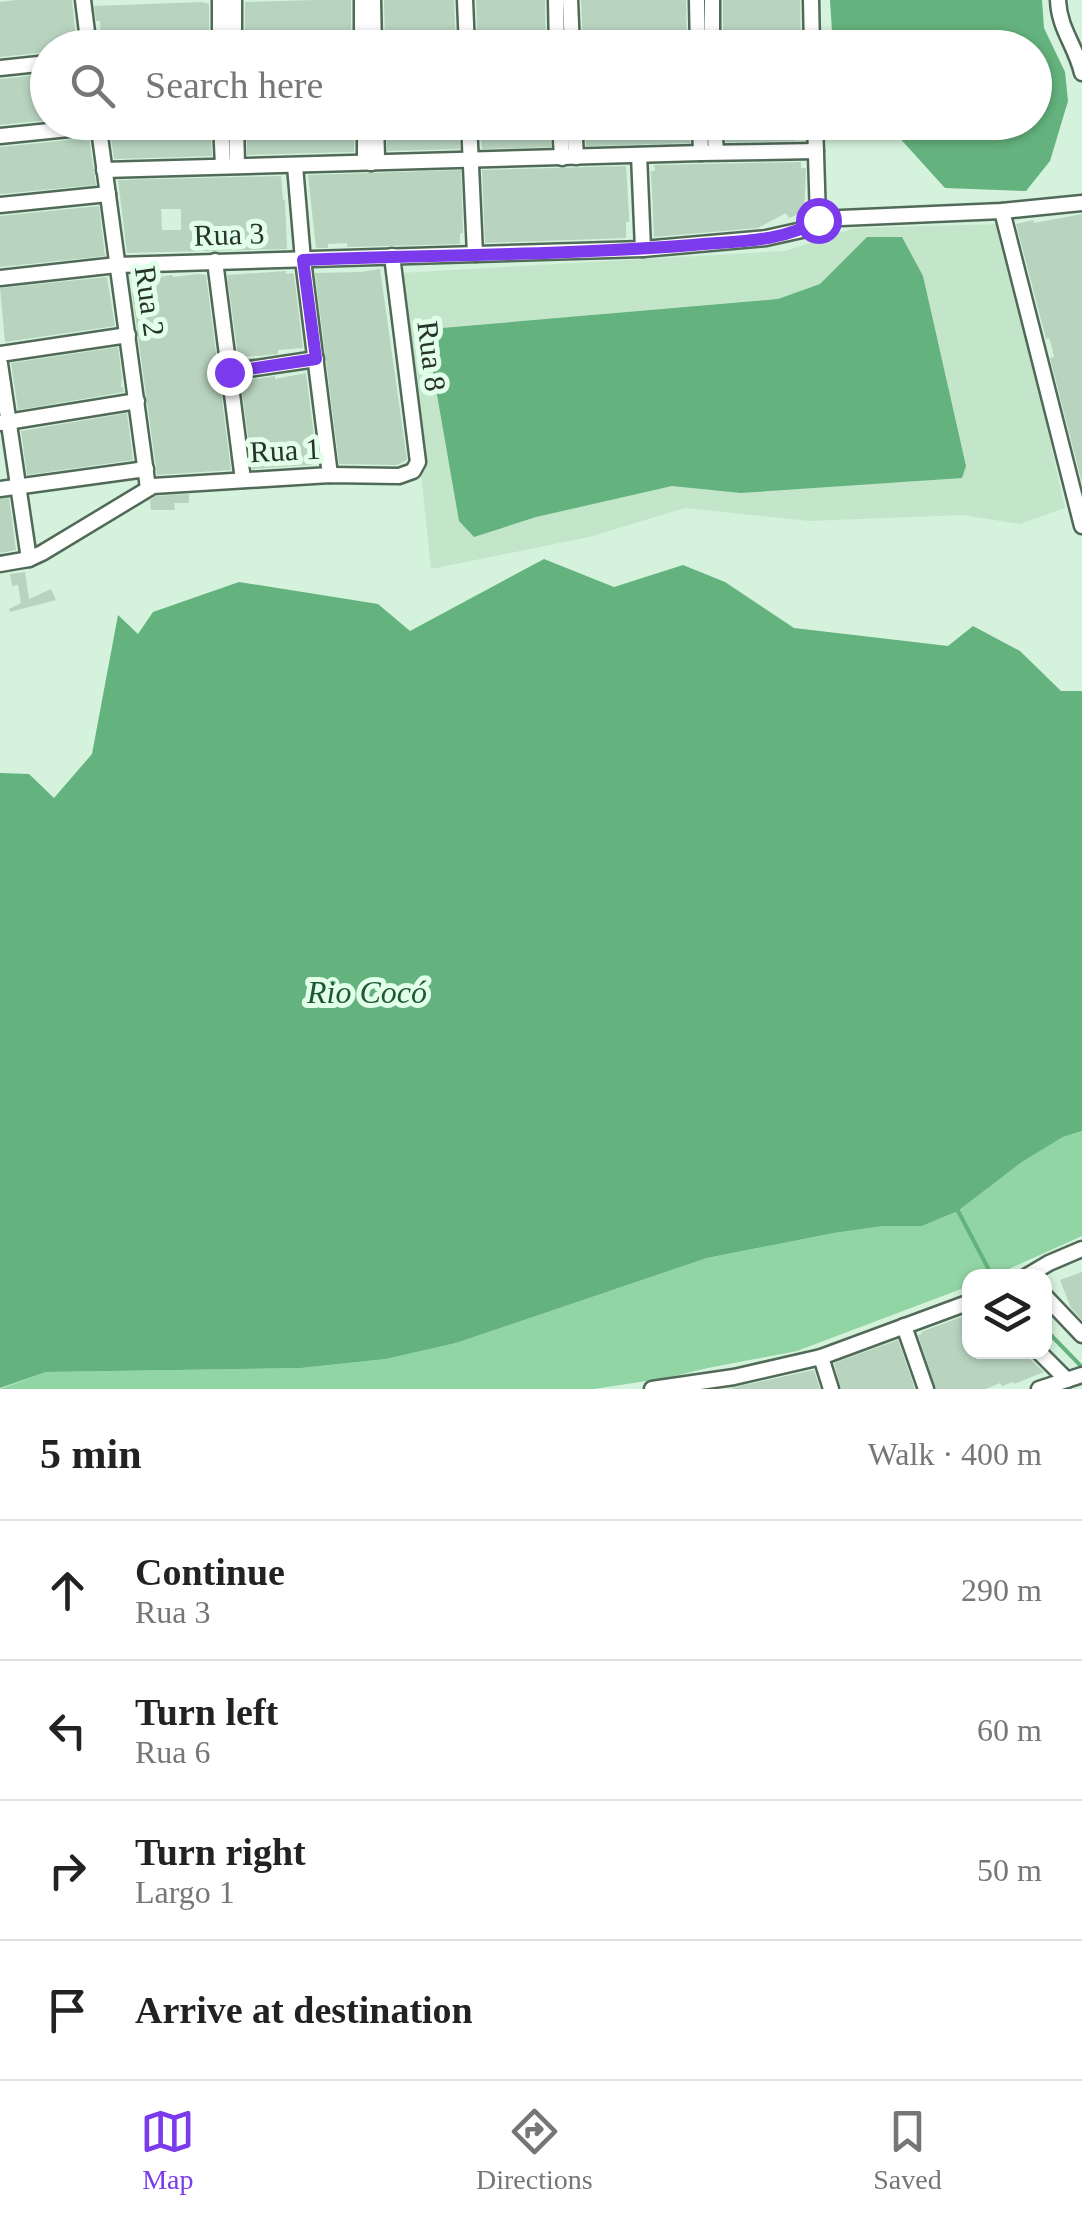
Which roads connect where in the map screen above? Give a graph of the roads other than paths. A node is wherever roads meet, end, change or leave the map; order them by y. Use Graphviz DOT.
graph roads {
  1 [pos="83,0"];
  2 [pos="220,0"];
  3 [pos="234,0"];
  4 [pos="362,0"];
  5 [pos="373,0"];
  6 [pos="465,0"];
  7 [pos="556,0"];
  8 [pos="570,0"];
  9 [pos="697,0"];
  10 [pos="712,0"];
  11 [pos="811,0"];
  12 [pos="1058,0"];
  13 [pos="87,30"];
  14 [pos="220,30"];
  15 [pos="234,30"];
  16 [pos="362,30"];
  17 [pos="374,30"];
  18 [pos="466,30"];
  19 [pos="557,30"];
  20 [pos="571,30"];
  21 [pos="698,30"];
  22 [pos="712,30"];
  23 [pos="812,30"];
  24 [pos="1075,37"];
  25 [pos="30,65"];
  26 [pos="0,68"];
  27 [pos="1082,73"];
  28 [pos="30,132"];
  29 [pos="0,136"];
  30 [pos="100,140"];
  31 [pos="225,140"];
  32 [pos="234,140"];
  33 [pos="365,140"];
  34 [pos="377,140"];
  35 [pos="469,140"];
  36 [pos="564,140"];
  37 [pos="572,140"];
  38 [pos="705,140"];
  39 [pos="710,140"];
  40 [pos="815,140"];
  41 [pos="816,151"];
  42 [pos="708,152"];
  43 [pos="639,155"];
  44 [pos="569,158"];
  45 [pos="470,160"];
  46 [pos="371,163"];
  47 [pos="230,166"];
  48 [pos="295,166"];
  49 [pos="104,170"];
  50 [pos="108,194"];
  51 [pos="1082,203"];
  52 [pos="0,205"];
  53 [pos="1002,211"];
  54 [pos="818,220"];
  55 [pos="642,249"];
  56 [pos="474,254"];
  57 [pos="392,256"];
  58 [pos="303,260"];
  59 [pos="215,262"];
  60 [pos="117,265"];
  61 [pos="0,278"];
  62 [pos="128,335"];
  63 [pos="0,354"];
  64 [pos="316,359"];
  65 [pos="0,364"];
  66 [pos="229,372"];
  67 [pos="137,401"];
  68 [pos="4,423"];
  69 [pos="418,462"];
  70 [pos="146,470"];
  71 [pos="330,476"];
  72 [pos="242,480"];
  73 [pos="1077,484"];
  74 [pos="17,487"];
  75 [pos="148,488"];
  76 [pos="0,490"];
  77 [pos="1082,526"];
  78 [pos="29,559"];
  79 [pos="0,564"];
  80 [pos="1082,1249"];
  81 [pos="1038,1269"];
  82 [pos="1052,1304"];
  83 [pos="962,1305"];
  84 [pos="904,1326"];
  85 [pos="1082,1335"];
  86 [pos="821,1357"];
  87 [pos="1046,1359"];
  88 [pos="1082,1375"];
  89 [pos="1066,1380"];
  90 [pos="736,1383"];
  91 [pos="652,1389"];
  92 [pos="831,1389"];
  93 [pos="926,1389"];
  94 [pos="1039,1389"];
  1 -- 13 [label="street"];
  2 -- 14 [label="street"];
  3 -- 15 [label="street"];
  4 -- 16 [label="street"];
  5 -- 17 [label="street"];
  6 -- 18 [label="street"];
  7 -- 19 [label="street"];
  8 -- 20 [label="street"];
  9 -- 21 [label="street"];
  10 -- 22 [label="street"];
  11 -- 23 [label="street"];
  12 -- 24 [label="street"];
  24 -- 27 [label="street"];
  25 -- 26 [label="street"];
  28 -- 29 [label="street"];
  30 -- 49 [label="street, Rua 2"];
  31 -- 47 [label="street"];
  32 -- 47 [label="street"];
  33 -- 46 [label="street"];
  34 -- 46 [label="street"];
  35 -- 45 [label="street"];
  36 -- 44 [label="street"];
  37 -- 44 [label="street"];
  38 -- 42 [label="street"];
  39 -- 42 [label="street"];
  40 -- 41 [label="street"];
  41 -- 42 [label="street"];
  41 -- 54 [label="street"];
  42 -- 43 [label="street"];
  43 -- 44 [label="street"];
  43 -- 55 [label="street"];
  44 -- 45 [label="street"];
  45 -- 46 [label="street"];
  45 -- 56 [label="street"];
  46 -- 48 [label="street"];
  47 -- 48 [label="street"];
  47 -- 49 [label="street"];
  48 -- 58 [label="street"];
  49 -- 50 [label="street, Rua 2"];
  50 -- 52 [label="street"];
  50 -- 60 [label="street, Rua 2"];
  51 -- 53 [label="street, Rua 3"];
  53 -- 54 [label="street, Rua 3"];
  53 -- 73 [label="street"];
  54 -- 55 [label="street, Rua 3"];
  55 -- 56 [label="street, Rua 3"];
  56 -- 57 [label="street, Rua 3"];
  57 -- 58 [label="street, Rua 3"];
  57 -- 69 [label="street, Rua 8"];
  58 -- 59 [label="street, Rua 3"];
  58 -- 64 [label="street"];
  59 -- 60 [label="street, Rua 3"];
  59 -- 66 [label="street"];
  60 -- 61 [label="street, Rua 3"];
  60 -- 62 [label="street, Rua 2"];
  62 -- 63 [label="street"];
  62 -- 67 [label="street, Rua 2"];
  64 -- 66 [label="street"];
  64 -- 71 [label="street"];
  65 -- 68 [label="street"];
  66 -- 72 [label="street"];
  67 -- 68 [label="street"];
  67 -- 70 [label="street, Rua 2"];
  68 -- 74 [label="street"];
  69 -- 71 [label="street, Rua 1"];
  70 -- 74 [label="street"];
  70 -- 75 [label="street, Rua 2"];
  71 -- 72 [label="street, Rua 1"];
  72 -- 75 [label="street, Rua 1"];
  73 -- 77 [label="street"];
  74 -- 76 [label="street"];
  74 -- 78 [label="street"];
  75 -- 78 [label="street"];
  78 -- 79 [label="street"];
  80 -- 81 [label="street"];
  82 -- 85 [label="street"];
  83 -- 84 [label="street"];
  84 -- 86 [label="street"];
  84 -- 93 [label="street"];
  86 -- 90 [label="street"];
  86 -- 92 [label="street"];
  87 -- 89 [label="street"];
  88 -- 89 [label="street"];
  89 -- 94 [label="street"];
  90 -- 91 [label="street"];
}
